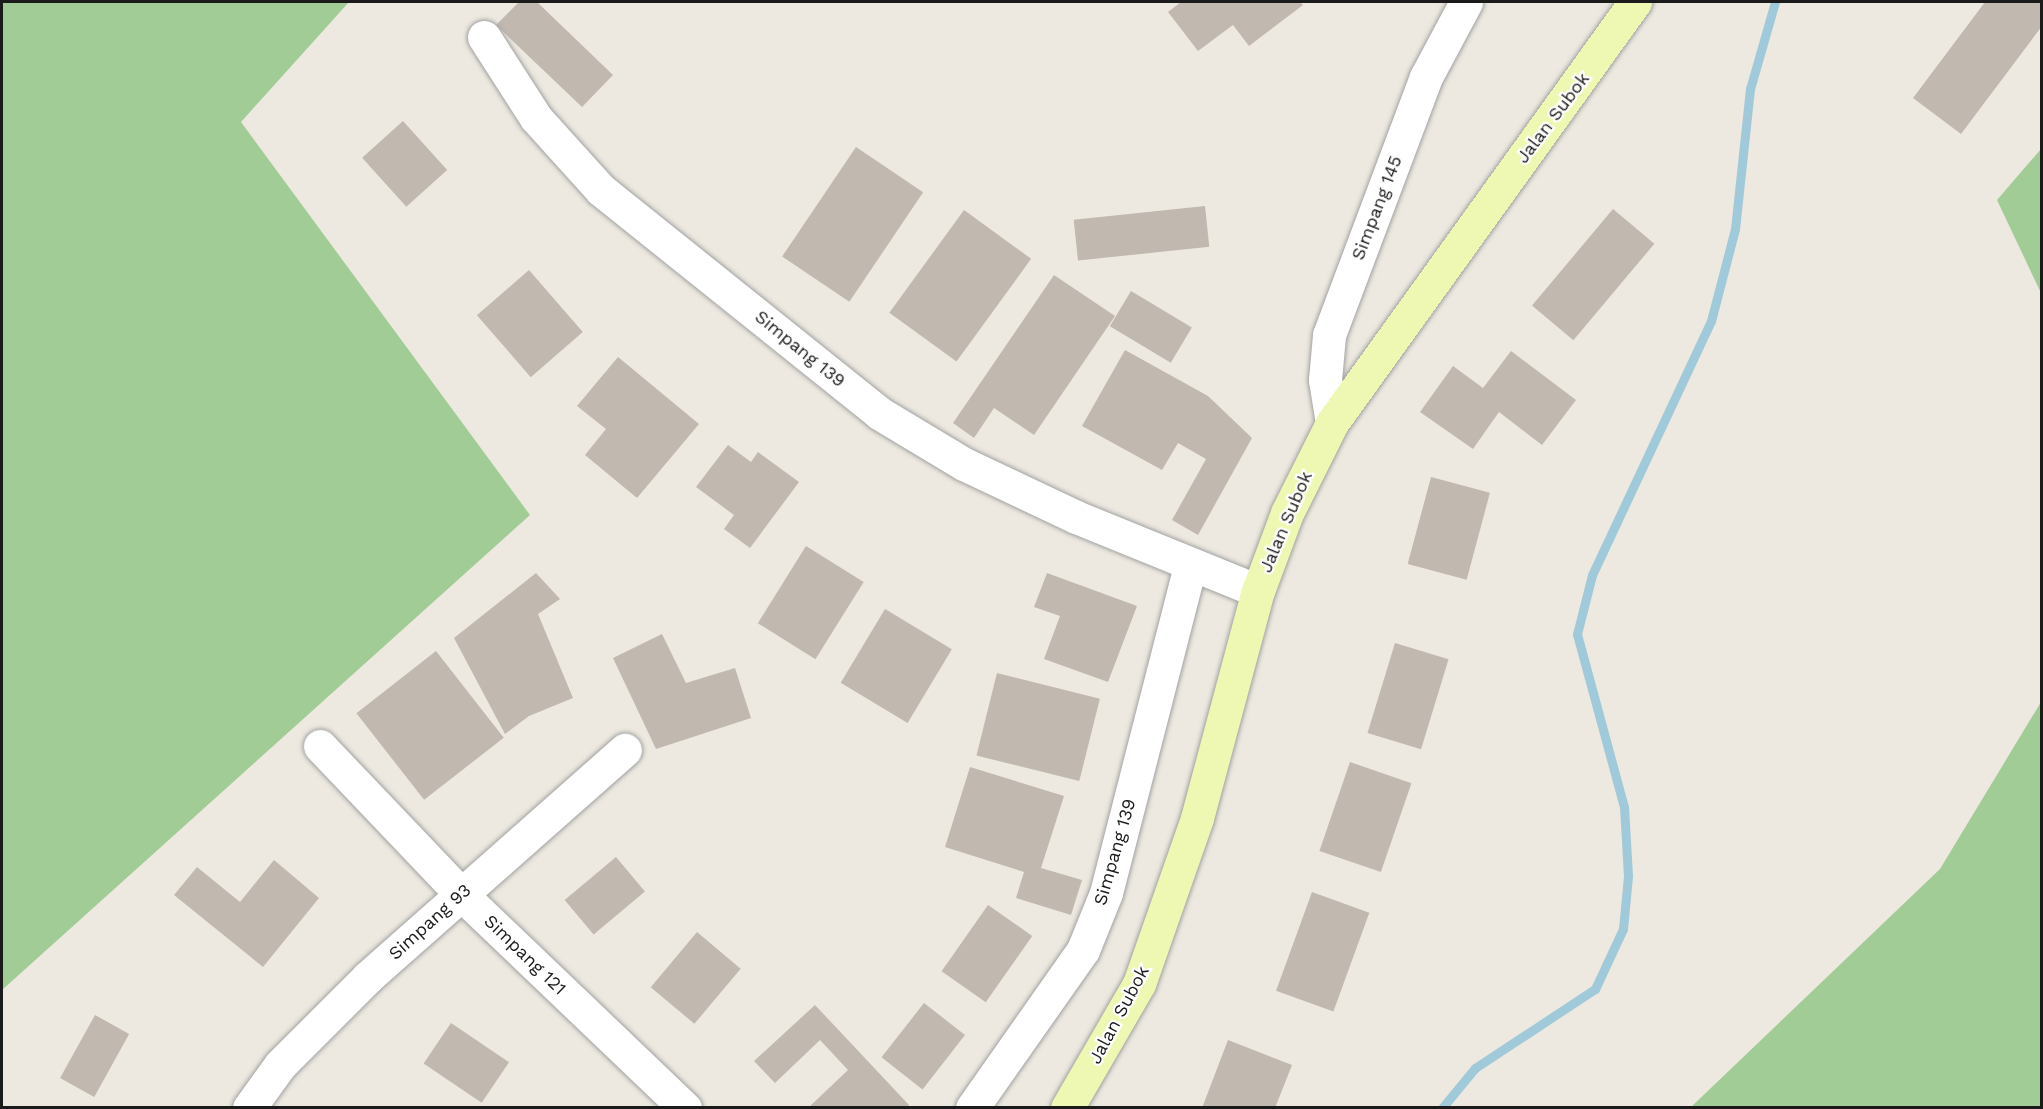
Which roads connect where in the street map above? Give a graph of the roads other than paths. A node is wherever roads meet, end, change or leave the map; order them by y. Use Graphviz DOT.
graph roads {
  1 [pos="1466,2"];
  2 [pos="1635,2"];
  3 [pos="484,37"];
  4 [pos="1332,423"];
  5 [pos="1190,565"];
  6 [pos="1258,591"];
  7 [pos="320,746"];
  8 [pos="625,750"];
  9 [pos="461,894"];
  10 [pos="249,1107"];
  11 [pos="685,1107"];
  12 [pos="972,1107"];
  13 [pos="1066,1107"];
  1 -- 4 [label="street, Simpang 145"];
  2 -- 4 [label="main road, Jalan Subok"];
  3 -- 5 [label="street, Simpang 139"];
  4 -- 6 [label="main road, Jalan Subok"];
  5 -- 6 [label="street, Simpang 139"];
  5 -- 12 [label="street, Simpang 139"];
  6 -- 13 [label="main road, Jalan Subok"];
  7 -- 9 [label="street, Simpang 121"];
  8 -- 9 [label="street, Simpang 93"];
  9 -- 10 [label="street, Simpang 93"];
  9 -- 11 [label="street, Simpang 121"];
}
